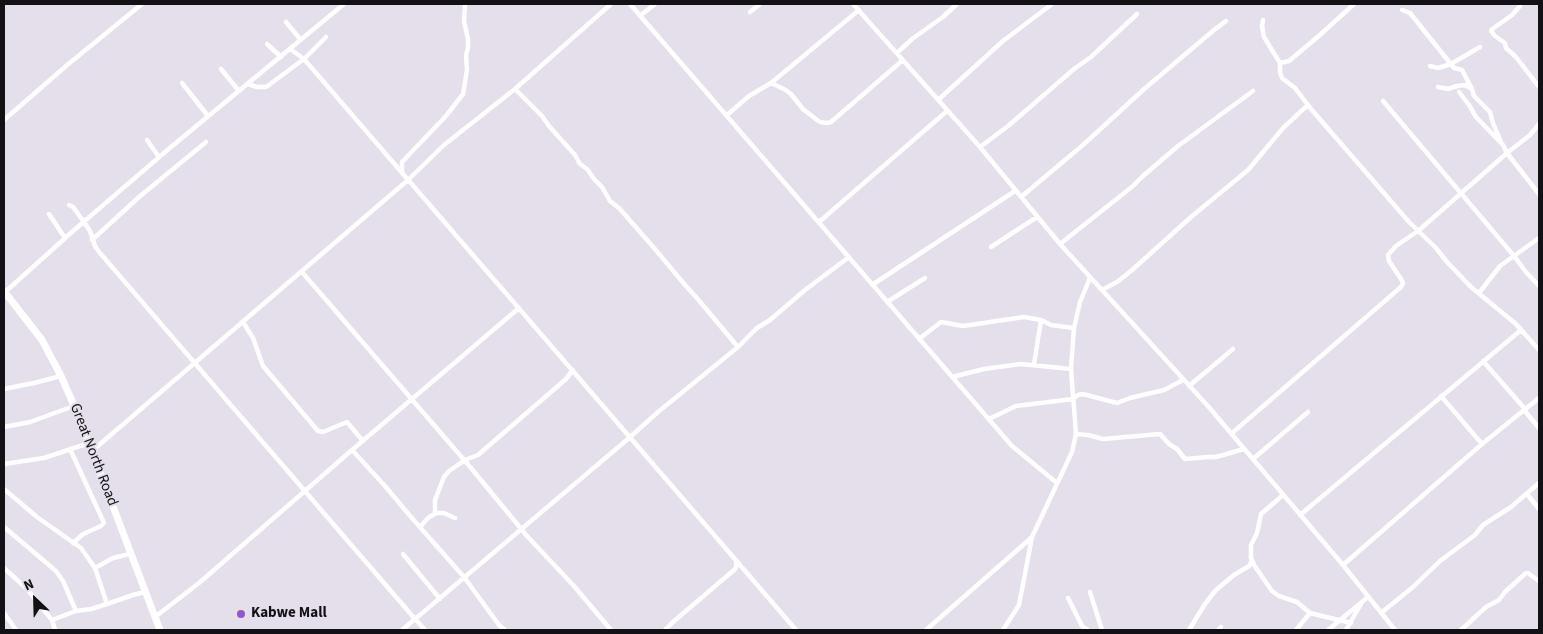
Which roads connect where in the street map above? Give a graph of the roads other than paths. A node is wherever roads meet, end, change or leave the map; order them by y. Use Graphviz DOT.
graph roads {
  1 [pos="142,4"];
  2 [pos="344,4"];
  3 [pos="465,4"];
  4 [pos="611,4"];
  5 [pos="630,4"];
  6 [pos="655,4"];
  7 [pos="760,4"];
  8 [pos="957,4"];
  9 [pos="1052,4"];
  10 [pos="1354,4"];
  11 [pos="857,6"];
  12 [pos="1520,6"];
  13 [pos="1402,10"];
  14 [pos="750,12"];
  15 [pos="1137,14"];
  16 [pos="641,15"];
  17 [pos="1263,20"];
  18 [pos="1226,21"];
  19 [pos="286,22"];
  20 [pos="326,37"];
  21 [pos="301,40"];
  22 [pos="267,44"];
  23 [pos="1480,47"];
  24 [pos="290,49"];
  25 [pos="897,53"];
  26 [pos="281,57"];
  27 [pos="304,59"];
  28 [pos="903,60"];
  29 [pos="1280,63"];
  30 [pos="1451,64"];
  31 [pos="1430,66"];
  32 [pos="221,69"];
  33 [pos="182,82"];
  34 [pos="771,83"];
  35 [pos="248,84"];
  36 [pos="1438,87"];
  37 [pos="1539,87"];
  38 [pos="515,89"];
  39 [pos="1472,89"];
  40 [pos="240,91"];
  41 [pos="1253,91"];
  42 [pos="1459,92"];
  43 [pos="938,100"];
  44 [pos="1383,101"];
  45 [pos="1308,105"];
  46 [pos="947,111"];
  47 [pos="727,115"];
  48 [pos="208,116"];
  49 [pos="4,120"];
  50 [pos="1539,124"];
  51 [pos="147,140"];
  52 [pos="206,142"];
  53 [pos="1503,145"];
  54 [pos="980,148"];
  55 [pos="1507,153"];
  56 [pos="159,157"];
  57 [pos="402,173"];
  58 [pos="408,180"];
  59 [pos="1015,191"];
  60 [pos="1460,194"];
  61 [pos="1539,194"];
  62 [pos="1020,197"];
  63 [pos="69,205"];
  64 [pos="49,214"];
  65 [pos="1037,217"];
  66 [pos="84,222"];
  67 [pos="819,222"];
  68 [pos="1418,231"];
  69 [pos="65,238"];
  70 [pos="1539,238"];
  71 [pos="92,240"];
  72 [pos="1060,244"];
  73 [pos="991,247"];
  74 [pos="1514,256"];
  75 [pos="849,257"];
  76 [pos="302,272"];
  77 [pos="925,278"];
  78 [pos="1090,278"];
  79 [pos="872,285"];
  80 [pos="1539,286"];
  81 [pos="1102,290"];
  82 [pos="4,292"];
  83 [pos="1479,293"];
  84 [pos="887,302"];
  85 [pos="518,308"];
  86 [pos="1041,320"];
  87 [pos="243,322"];
  88 [pos="1074,328"];
  89 [pos="1521,330"];
  90 [pos="919,339"];
  91 [pos="738,347"];
  92 [pos="1233,349"];
  93 [pos="1539,350"];
  94 [pos="1483,361"];
  95 [pos="195,364"];
  96 [pos="1034,364"];
  97 [pos="1071,369"];
  98 [pos="573,370"];
  99 [pos="61,376"];
  100 [pos="952,377"];
  101 [pos="1183,380"];
  102 [pos="1189,386"];
  103 [pos="4,388"];
  104 [pos="1442,396"];
  105 [pos="1539,398"];
  106 [pos="412,399"];
  107 [pos="1073,399"];
  108 [pos="74,406"];
  109 [pos="1525,410"];
  110 [pos="1308,412"];
  111 [pos="988,419"];
  112 [pos="4,427"];
  113 [pos="1539,428"];
  114 [pos="1076,434"];
  115 [pos="1231,434"];
  116 [pos="629,438"];
  117 [pos="363,441"];
  118 [pos="89,443"];
  119 [pos="1482,444"];
  120 [pos="70,449"];
  121 [pos="1244,449"];
  122 [pos="352,450"];
  123 [pos="92,451"];
  124 [pos="1253,459"];
  125 [pos="465,460"];
  126 [pos="4,464"];
  127 [pos="1057,483"];
  128 [pos="1539,483"];
  129 [pos="4,489"];
  130 [pos="306,491"];
  131 [pos="1527,494"];
  132 [pos="1283,495"];
  133 [pos="1539,509"];
  134 [pos="435,514"];
  135 [pos="1300,515"];
  136 [pos="455,518"];
  137 [pos="4,527"];
  138 [pos="420,527"];
  139 [pos="521,528"];
  140 [pos="1032,537"];
  141 [pos="73,543"];
  142 [pos="130,554"];
  143 [pos="403,554"];
  144 [pos="1252,561"];
  145 [pos="1343,565"];
  146 [pos="736,566"];
  147 [pos="4,568"];
  148 [pos="95,568"];
  149 [pos="464,577"];
  150 [pos="1539,581"];
  151 [pos="145,592"];
  152 [pos="1090,592"];
  153 [pos="1368,597"];
  154 [pos="1068,598"];
  155 [pos="440,599"];
  156 [pos="1362,602"];
  157 [pos="107,604"];
  158 [pos="76,611"];
  159 [pos="4,613"];
  160 [pos="1310,613"];
  161 [pos="1381,613"];
  162 [pos="155,617"];
  163 [pos="415,619"];
  164 [pos="52,620"];
  165 [pos="1340,621"];
  166 [pos="1351,623"];
  167 [pos="16,630"];
  168 [pos="55,630"];
  169 [pos="160,630"];
  170 [pos="402,630"];
  171 [pos="425,630"];
  172 [pos="505,630"];
  173 [pos="611,630"];
  174 [pos="665,630"];
  175 [pos="796,630"];
  176 [pos="926,630"];
  177 [pos="1003,630"];
  178 [pos="1088,630"];
  179 [pos="1102,630"];
  180 [pos="1189,630"];
  181 [pos="1296,630"];
  182 [pos="1328,630"];
  183 [pos="1346,630"];
  184 [pos="1395,630"];
  185 [pos="1461,630"];
  1 -- 49 [label="street"];
  2 -- 21 [label="street"];
  3 -- 57 [label="street"];
  4 -- 38 [label="street"];
  5 -- 16 [label="street"];
  6 -- 16 [label="street"];
  7 -- 14 [label="street"];
  8 -- 25 [label="street"];
  9 -- 43 [label="street"];
  10 -- 29 [label="street"];
  11 -- 25 [label="street"];
  11 -- 34 [label="street"];
  12 -- 37 [label="street"];
  13 -- 30 [label="street"];
  15 -- 54 [label="street"];
  16 -- 47 [label="street"];
  17 -- 29 [label="street"];
  18 -- 62 [label="street"];
  19 -- 21 [label="street"];
  20 -- 27 [label="street"];
  21 -- 24 [label="street"];
  22 -- 26 [label="street"];
  23 -- 30 [label="street"];
  24 -- 26 [label="street"];
  24 -- 27 [label="street"];
  25 -- 28 [label="street"];
  26 -- 35 [label="street"];
  27 -- 35 [label="street"];
  27 -- 57 [label="street"];
  28 -- 34 [label="street"];
  28 -- 43 [label="street"];
  29 -- 45 [label="street"];
  30 -- 31 [label="street"];
  30 -- 39 [label="street"];
  32 -- 40 [label="street"];
  33 -- 48 [label="street"];
  34 -- 47 [label="street"];
  35 -- 40 [label="street"];
  36 -- 39 [label="street"];
  38 -- 58 [label="street"];
  38 -- 91 [label="street"];
  39 -- 53 [label="street"];
  40 -- 48 [label="street"];
  41 -- 72 [label="street"];
  42 -- 53 [label="street"];
  43 -- 46 [label="street"];
  44 -- 60 [label="street"];
  45 -- 68 [label="street"];
  45 -- 81 [label="street"];
  46 -- 54 [label="street"];
  46 -- 67 [label="street"];
  47 -- 67 [label="street"];
  48 -- 56 [label="street"];
  50 -- 55 [label="street"];
  51 -- 56 [label="street"];
  52 -- 71 [label="street"];
  53 -- 55 [label="street"];
  54 -- 59 [label="street"];
  55 -- 60 [label="street"];
  55 -- 61 [label="street"];
  56 -- 66 [label="street"];
  57 -- 58 [label="street"];
  58 -- 76 [label="street"];
  58 -- 85 [label="street"];
  59 -- 62 [label="street"];
  59 -- 79 [label="street"];
  60 -- 68 [label="street"];
  60 -- 74 [label="street"];
  62 -- 65 [label="street"];
  63 -- 66 [label="street"];
  64 -- 69 [label="street"];
  65 -- 72 [label="street"];
  65 -- 73 [label="street"];
  66 -- 69 [label="street"];
  66 -- 71 [label="street"];
  67 -- 75 [label="street"];
  68 -- 83 [label="street"];
  68 -- 115 [label="street"];
  69 -- 82 [label="street"];
  70 -- 74 [label="street"];
  71 -- 95 [label="street"];
  72 -- 78 [label="street"];
  74 -- 80 [label="street"];
  74 -- 83 [label="street"];
  75 -- 79 [label="street"];
  75 -- 91 [label="street"];
  76 -- 87 [label="street"];
  76 -- 106 [label="street"];
  77 -- 84 [label="street"];
  78 -- 81 [label="street"];
  78 -- 88 [label="street"];
  79 -- 84 [label="street"];
  81 -- 101 [label="street"];
  82 -- 99 [label="highway, Great North Road"];
  83 -- 89 [label="street"];
  84 -- 90 [label="street"];
  85 -- 98 [label="street"];
  85 -- 106 [label="street"];
  86 -- 88 [label="street"];
  86 -- 90 [label="street"];
  86 -- 96 [label="street"];
  87 -- 95 [label="street"];
  87 -- 117 [label="street"];
  88 -- 97 [label="street"];
  89 -- 93 [label="street"];
  89 -- 94 [label="street"];
  90 -- 100 [label="street"];
  91 -- 116 [label="street"];
  92 -- 102 [label="street"];
  94 -- 104 [label="street"];
  94 -- 109 [label="street"];
  95 -- 123 [label="street"];
  95 -- 130 [label="street"];
  96 -- 97 [label="street"];
  96 -- 100 [label="street"];
  97 -- 107 [label="street"];
  98 -- 116 [label="street"];
  98 -- 125 [label="street"];
  99 -- 103 [label="street"];
  99 -- 108 [label="highway, Great North Road"];
  100 -- 111 [label="street"];
  101 -- 102 [label="street"];
  101 -- 107 [label="street"];
  102 -- 115 [label="street"];
  104 -- 119 [label="street"];
  104 -- 135 [label="street"];
  105 -- 109 [label="street"];
  106 -- 117 [label="street"];
  106 -- 125 [label="street"];
  107 -- 111 [label="street"];
  107 -- 114 [label="street"];
  108 -- 112 [label="street"];
  108 -- 118 [label="highway, Great North Road"];
  109 -- 113 [label="street"];
  109 -- 119 [label="street"];
  110 -- 124 [label="street"];
  111 -- 127 [label="street"];
  114 -- 121 [label="street"];
  114 -- 127 [label="street"];
  115 -- 121 [label="street"];
  116 -- 139 [label="street"];
  116 -- 146 [label="street"];
  117 -- 122 [label="street"];
  118 -- 120 [label="street"];
  118 -- 123 [label="highway, Great North Road"];
  119 -- 145 [label="street"];
  120 -- 126 [label="street"];
  120 -- 141 [label="street"];
  121 -- 124 [label="street"];
  122 -- 130 [label="street"];
  122 -- 138 [label="street"];
  123 -- 142 [label="highway, Great North Road"];
  124 -- 132 [label="street"];
  125 -- 134 [label="street"];
  125 -- 139 [label="street"];
  127 -- 140 [label="street"];
  128 -- 131 [label="street"];
  129 -- 141 [label="street"];
  130 -- 162 [label="street"];
  130 -- 163 [label="street"];
  131 -- 133 [label="street"];
  131 -- 161 [label="street"];
  132 -- 135 [label="street"];
  132 -- 144 [label="street"];
  134 -- 136 [label="street"];
  134 -- 138 [label="street"];
  135 -- 145 [label="street"];
  137 -- 158 [label="street"];
  138 -- 149 [label="street"];
  139 -- 149 [label="street"];
  139 -- 173 [label="street"];
  140 -- 176 [label="street"];
  140 -- 177 [label="street"];
  141 -- 148 [label="street"];
  142 -- 148 [label="street"];
  142 -- 151 [label="highway, Great North Road"];
  143 -- 155 [label="street"];
  144 -- 160 [label="street"];
  144 -- 180 [label="street"];
  145 -- 153 [label="street"];
  146 -- 174 [label="street"];
  146 -- 175 [label="street"];
  147 -- 164 [label="street"];
  148 -- 157 [label="street"];
  149 -- 155 [label="street"];
  149 -- 172 [label="street"];
  150 -- 185 [label="street"];
  151 -- 157 [label="street"];
  151 -- 162 [label="highway, Great North Road"];
  152 -- 179 [label="street"];
  153 -- 156 [label="street"];
  153 -- 161 [label="street"];
  154 -- 178 [label="street"];
  155 -- 163 [label="street"];
  156 -- 165 [label="street"];
  156 -- 166 [label="street"];
  157 -- 158 [label="street"];
  158 -- 164 [label="street"];
  159 -- 167 [label="street"];
  160 -- 165 [label="street"];
  160 -- 181 [label="street"];
  161 -- 184 [label="street"];
  162 -- 169 [label="highway, Great North Road"];
  163 -- 170 [label="street"];
  163 -- 171 [label="street"];
  164 -- 168 [label="street"];
  165 -- 166 [label="street"];
  165 -- 182 [label="street"];
  166 -- 183 [label="street"];
}
